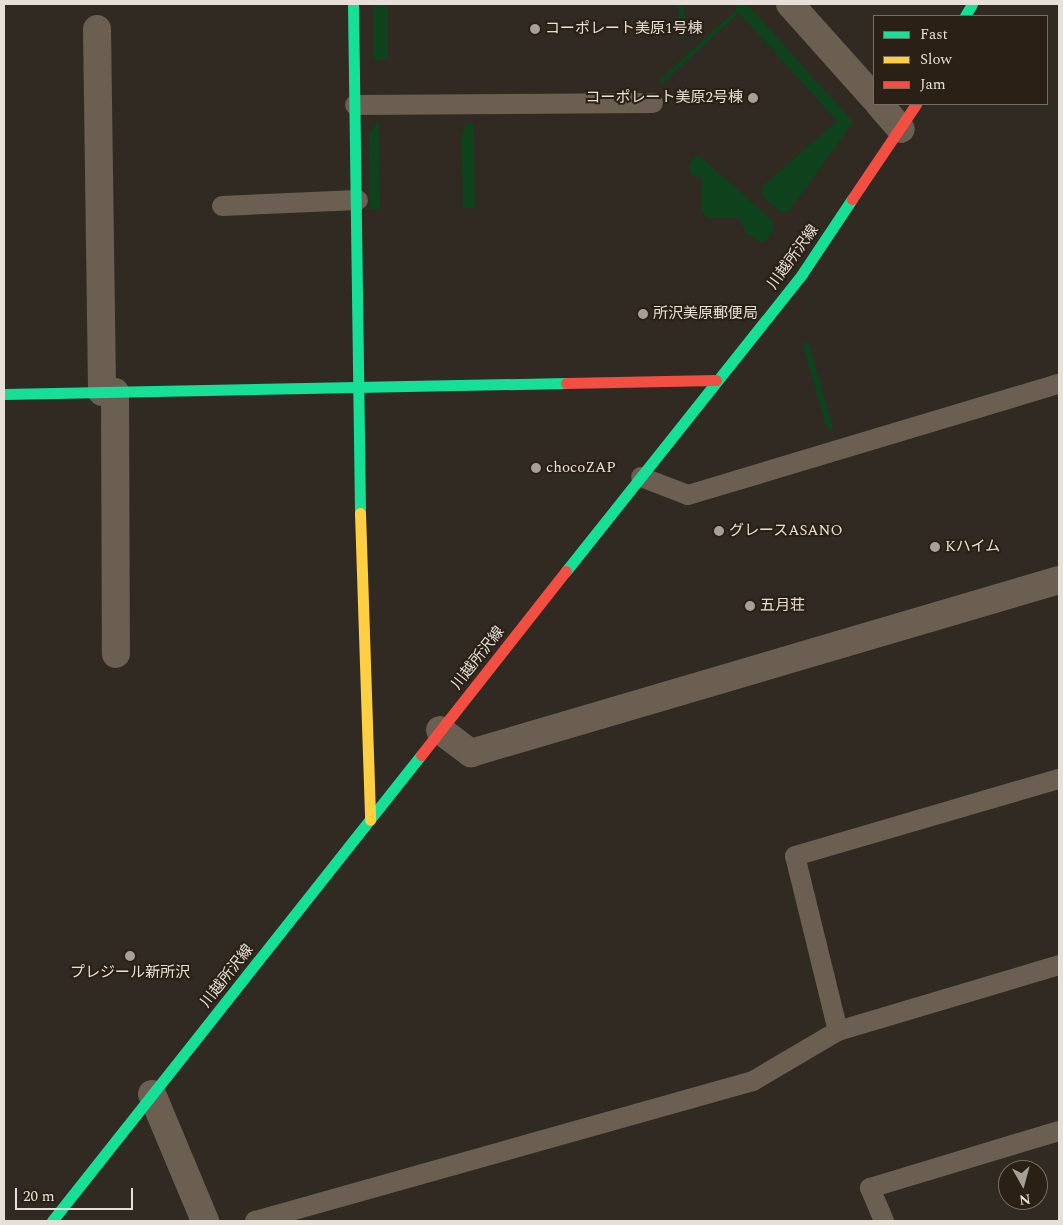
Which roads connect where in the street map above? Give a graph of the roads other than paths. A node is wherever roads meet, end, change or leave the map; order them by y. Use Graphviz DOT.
graph roads {
  1 [pos="353,4"];
  2 [pos="790,4"];
  3 [pos="972,4"];
  4 [pos="966,15"];
  5 [pos="96,29"];
  6 [pos="873,97"];
  7 [pos="653,102"];
  8 [pos="355,105"];
  9 [pos="880,105"];
  10 [pos="915,105"];
  11 [pos="902,129"];
  12 [pos="358,200"];
  13 [pos="222,206"];
  14 [pos="716,380"];
  15 [pos="1059,384"];
  16 [pos="358,389"];
  17 [pos="108,392"];
  18 [pos="4,394"];
  19 [pos="641,477"];
  20 [pos="1059,580"];
  21 [pos="116,654"];
  22 [pos="440,730"];
  23 [pos="1059,779"];
  24 [pos="370,820"];
  25 [pos="1059,966"];
  26 [pos="838,1031"];
  27 [pos="152,1094"];
  28 [pos="1059,1131"];
  29 [pos="52,1221"];
  30 [pos="205,1221"];
  31 [pos="255,1221"];
  32 [pos="884,1221"];
  1 -- 8 [label="street"];
  2 -- 6 [label="street"];
  3 -- 4 [label="street"];
  5 -- 17 [label="street"];
  7 -- 8 [label="lane"];
  8 -- 12 [label="street"];
  9 -- 11 [label="street"];
  10 -- 11 [label="street, 川越所沢線"];
  11 -- 14 [label="street, 川越所沢線"];
  12 -- 13 [label="lane"];
  12 -- 16 [label="street"];
  14 -- 16 [label="street"];
  14 -- 19 [label="street, 川越所沢線"];
  15 -- 19 [label="lane"];
  16 -- 17 [label="street"];
  16 -- 24 [label="street"];
  17 -- 18 [label="street"];
  17 -- 21 [label="street"];
  19 -- 22 [label="street, 川越所沢線"];
  20 -- 22 [label="street"];
  22 -- 24 [label="street, 川越所沢線"];
  23 -- 26 [label="lane"];
  24 -- 27 [label="street, 川越所沢線"];
  25 -- 26 [label="lane"];
  26 -- 31 [label="lane"];
  27 -- 29 [label="street, 川越所沢線"];
  27 -- 30 [label="street"];
  28 -- 32 [label="lane"];
}
